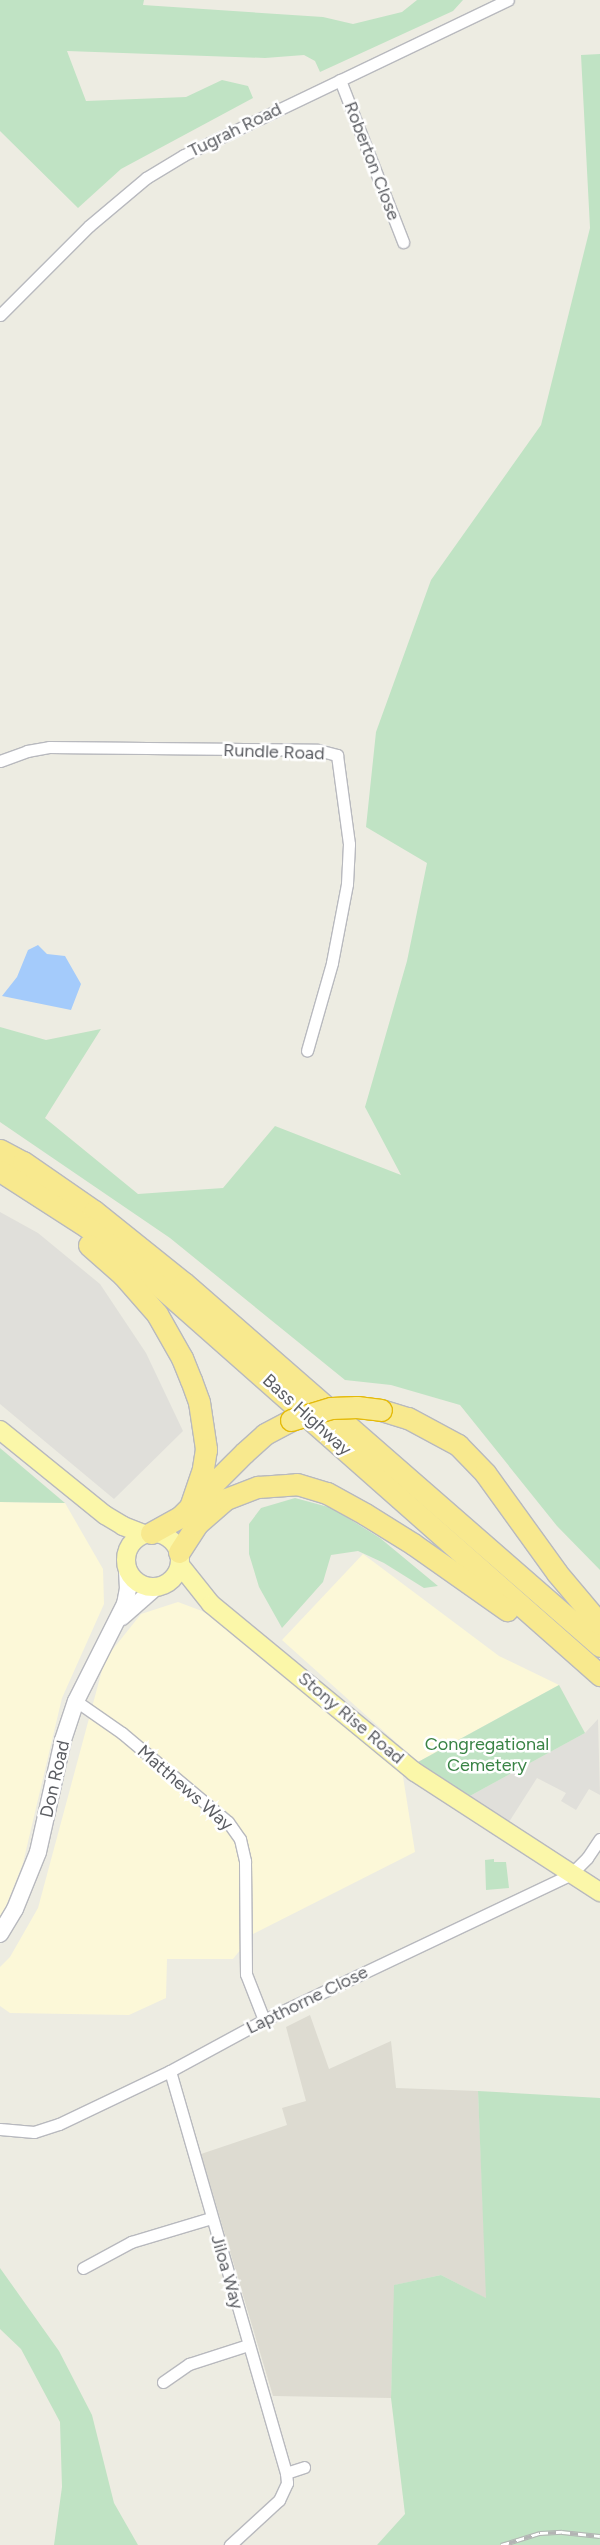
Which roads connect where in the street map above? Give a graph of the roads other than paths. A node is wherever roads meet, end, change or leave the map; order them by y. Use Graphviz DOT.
graph roads {
  1 [pos="501,1"];
  2 [pos="340,80"];
  3 [pos="403,242"];
  4 [pos="0,315"];
  5 [pos="0,761"];
  6 [pos="307,1051"];
  7 [pos="0,1150"];
  8 [pos="0,1171"];
  9 [pos="0,1182"];
  10 [pos="0,1430"];
  11 [pos="190,1507"];
  12 [pos="105,1515"];
  13 [pos="148,1534"];
  14 [pos="126,1552"];
  15 [pos="180,1558"];
  16 [pos="127,1570"];
  17 [pos="161,1585"];
  18 [pos="212,1604"];
  19 [pos="600,1624"];
  20 [pos="114,1626"];
  21 [pos="600,1646"];
  22 [pos="600,1675"];
  23 [pos="600,1682"];
  24 [pos="76,1701"];
  25 [pos="600,1839"];
  26 [pos="571,1874"];
  27 [pos="600,1892"];
  28 [pos="0,1934"];
  29 [pos="264,2020"];
  30 [pos="170,2071"];
  31 [pos="0,2128"];
  32 [pos="211,2218"];
  33 [pos="83,2268"];
  34 [pos="248,2345"];
  35 [pos="163,2382"];
  36 [pos="304,2467"];
  37 [pos="286,2472"];
  38 [pos="230,2545"];
  1 -- 2 [label="street, Tugrah Road"];
  2 -- 3 [label="street, Roberton Close"];
  2 -- 4 [label="street, Tugrah Road"];
  5 -- 6 [label="street, Rundle Road"];
  7 -- 21 [label="highway, Bass Highway"];
  8 -- 22 [label="highway, Bass Highway"];
  9 -- 11 [label="highway"];
  10 -- 12 [label="main road"];
  11 -- 13 [label="highway"];
  11 -- 19 [label="highway, bridge"];
  12 -- 13 [label="main road"];
  12 -- 14 [label="main road"];
  13 -- 14 [label="main road"];
  13 -- 15 [label="main road"];
  14 -- 16 [label="main road"];
  15 -- 17 [label="main road"];
  15 -- 18 [label="main road, Stony Rise Road"];
  15 -- 23 [label="highway"];
  16 -- 17 [label="main road"];
  16 -- 20 [label="main road, Don Road"];
  17 -- 18 [label="main road, Stony Rise Road"];
  17 -- 20 [label="main road, Don Road"];
  18 -- 26 [label="main road, Stony Rise Road"];
  20 -- 24 [label="main road, Don Road"];
  24 -- 28 [label="main road, Don Road"];
  24 -- 29 [label="street, Matthews Way"];
  25 -- 26 [label="street, Lapthorne Close"];
  26 -- 27 [label="main road, Stony Rise Road"];
  26 -- 29 [label="street, Lapthorne Close"];
  29 -- 30 [label="street, Lapthorne Close"];
  30 -- 31 [label="street, Lapthorne Close"];
  30 -- 32 [label="street, Jiloa Way"];
  32 -- 33 [label="street"];
  32 -- 34 [label="street, Jiloa Way"];
  34 -- 35 [label="street"];
  34 -- 37 [label="street, Jiloa Way"];
  36 -- 37 [label="street"];
  37 -- 38 [label="street, Jiloa Way"];
}
